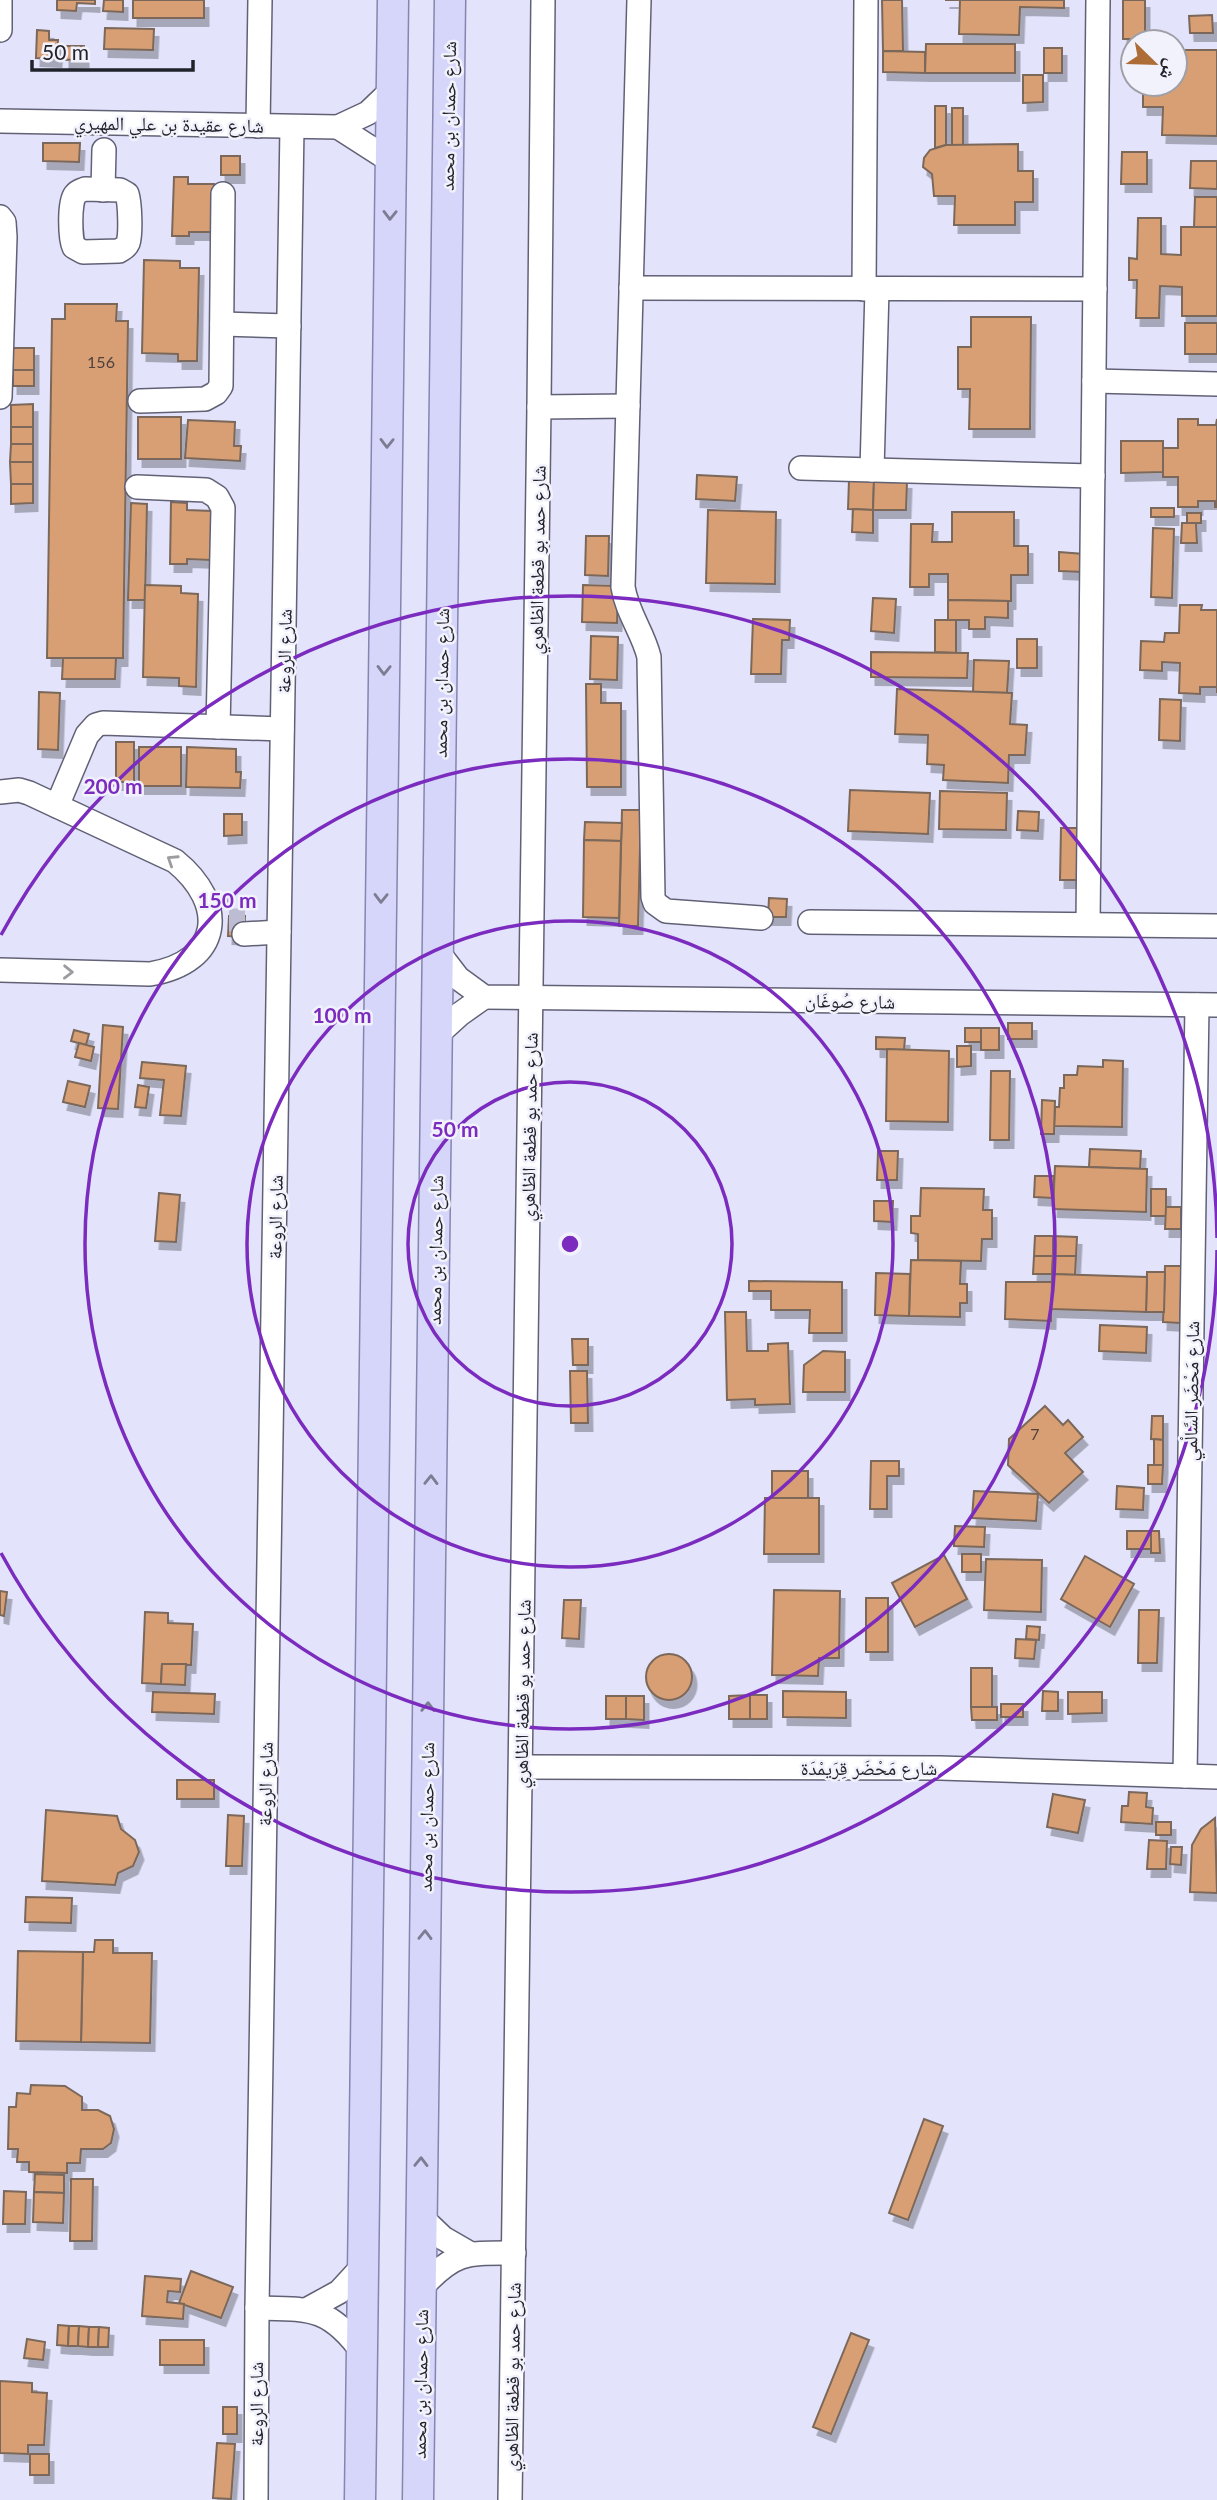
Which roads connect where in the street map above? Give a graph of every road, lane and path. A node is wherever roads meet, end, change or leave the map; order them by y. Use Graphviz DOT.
graph roads {
  1 [pos="0,0"];
  2 [pos="260,0"];
  3 [pos="393,0"];
  4 [pos="450,0"];
  5 [pos="543,0"];
  6 [pos="639,0"];
  7 [pos="866,0"];
  8 [pos="1098,0"];
  9 [pos="0,30"];
  10 [pos="392,90"];
  11 [pos="0,121"];
  12 [pos="258,126"];
  13 [pos="292,127"];
  14 [pos="338,127"];
  15 [pos="105,137"];
  16 [pos="391,161"];
  17 [pos="103,190"];
  18 [pos="223,194"];
  19 [pos="0,217"];
  20 [pos="631,288"];
  21 [pos="870,289"];
  22 [pos="1095,289"];
  23 [pos="222,324"];
  24 [pos="289,326"];
  25 [pos="1094,381"];
  26 [pos="1217,384"];
  27 [pos="0,397"];
  28 [pos="140,401"];
  29 [pos="540,407"];
  30 [pos="628,407"];
  31 [pos="801,468"];
  32 [pos="872,470"];
  33 [pos="1093,476"];
  34 [pos="137,487"];
  35 [pos="218,727"];
  36 [pos="282,729"];
  37 [pos="0,792"];
  38 [pos="57,806"];
  39 [pos="761,918"];
  40 [pos="810,922"];
  41 [pos="1088,923"];
  42 [pos="280,926"];
  43 [pos="1217,926"];
  44 [pos="228,927"];
  45 [pos="438,952"];
  46 [pos="0,970"];
  47 [pos="484,997"];
  48 [pos="530,997"];
  49 [pos="1207,1005"];
  50 [pos="438,1034"];
  51 [pos="521,1767"];
  52 [pos="1185,1776"];
  53 [pos="1217,1777"];
  54 [pos="421,2217"];
  55 [pos="469,2253"];
  56 [pos="514,2253"];
  57 [pos="363,2266"];
  58 [pos="422,2287"];
  59 [pos="257,2308"];
  60 [pos="308,2309"];
  61 [pos="363,2353"];
  62 [pos="256,2500"];
  63 [pos="360,2500"];
  64 [pos="418,2500"];
  65 [pos="510,2500"];
  1 -- 9 [label="street"];
  2 -- 12 [label="street"];
  3 -- 10 [label="main road"];
  4 -- 45 [label="main road, شارع حمدان بن محمد"];
  5 -- 29 [label="street, شارع حمد بو قطعة الظاهري"];
  6 -- 20 [label="street"];
  7 -- 21 [label="street"];
  8 -- 22 [label="street"];
  10 -- 14 [label="street, شارع عقيدة بن علي المهيري"];
  10 -- 16 [label="main road"];
  11 -- 15 [label="street, شارع عقيدة بن علي المهيري"];
  12 -- 13 [label="street, شارع عقيدة بن علي المهيري"];
  12 -- 15 [label="street, شارع عقيدة بن علي المهيري"];
  13 -- 14 [label="street, شارع عقيدة بن علي المهيري"];
  13 -- 24 [label="street, شارع الروعة"];
  14 -- 16 [label="street"];
  15 -- 17 [label="street"];
  16 -- 57 [label="main road, one-way"];
  18 -- 23 [label="street"];
  19 -- 27 [label="street"];
  20 -- 21 [label="street"];
  20 -- 30 [label="street"];
  21 -- 22 [label="street"];
  21 -- 32 [label="street"];
  22 -- 25 [label="street"];
  23 -- 24 [label="street"];
  23 -- 28 [label="street"];
  24 -- 36 [label="street, شارع الروعة"];
  25 -- 26 [label="street"];
  25 -- 33 [label="street"];
  29 -- 30 [label="street"];
  29 -- 48 [label="street, شارع حمد بو قطعة الظاهري"];
  30 -- 39 [label="street"];
  31 -- 32 [label="street"];
  32 -- 33 [label="street"];
  33 -- 41 [label="street"];
  34 -- 35 [label="street"];
  35 -- 36 [label="street"];
  35 -- 38 [label="street"];
  36 -- 42 [label="street, شارع الروعة"];
  37 -- 38 [label="street"];
  44 -- 38 [label="street, one-way"];
  40 -- 41 [label="street"];
  41 -- 43 [label="street"];
  42 -- 44 [label="street"];
  42 -- 59 [label="street, شارع الروعة"];
  46 -- 44 [label="street, one-way"];
  45 -- 47 [label="street"];
  45 -- 50 [label="main road, شارع حمدان بن محمد"];
  47 -- 48 [label="street, شارع صُوغَان"];
  47 -- 50 [label="street"];
  48 -- 49 [label="street, شارع صُوغَان"];
  48 -- 51 [label="street, شارع حمد بو قطعة الظاهري"];
  49 -- 52 [label="street, شارع مَحْضَر السَّالْمي"];
  54 -- 50 [label="main road, شارع حمدان بن محمد, one-way"];
  51 -- 52 [label="street, شارع مَحْضَر قِرَيمْدَة"];
  51 -- 56 [label="street, شارع حمد بو قطعة الظاهري"];
  52 -- 53 [label="street, شارع مَحْضَر قِرَيمْدَة"];
  54 -- 55 [label="street"];
  54 -- 58 [label="main road, شارع حمدان بن محمد"];
  55 -- 56 [label="street, شارع حمد بو قطعة الظاهري"];
  55 -- 58 [label="street"];
  56 -- 65 [label="street, شارع حمد بو قطعة الظاهري"];
  57 -- 60 [label="street"];
  57 -- 61 [label="main road"];
  58 -- 64 [label="main road, شارع حمدان بن محمد"];
  59 -- 60 [label="street"];
  59 -- 62 [label="street, شارع الروعة"];
  60 -- 61 [label="street"];
  61 -- 63 [label="main road"];
}
